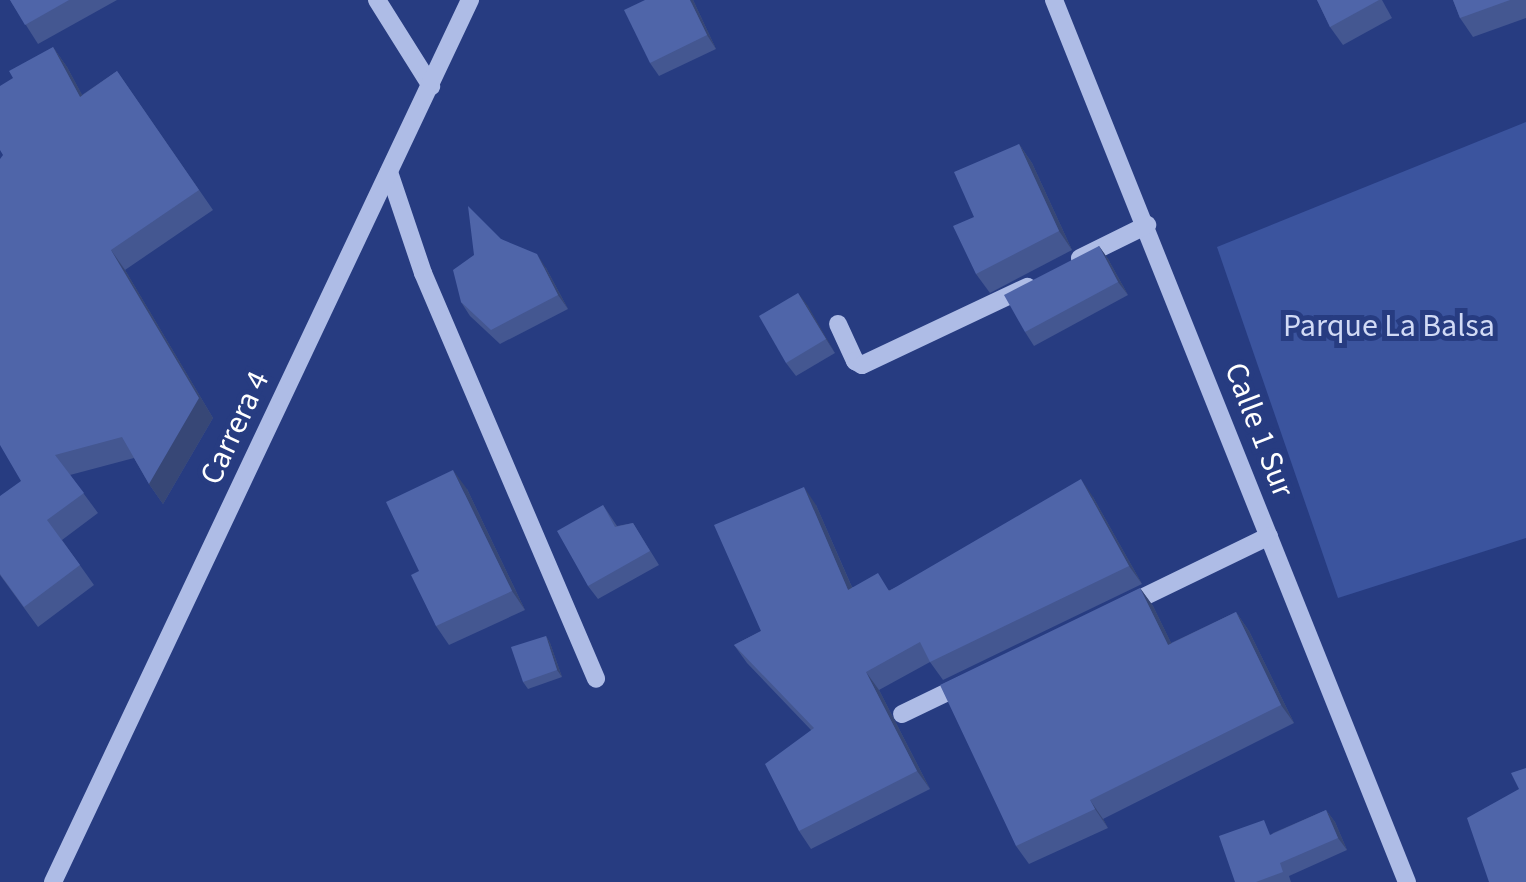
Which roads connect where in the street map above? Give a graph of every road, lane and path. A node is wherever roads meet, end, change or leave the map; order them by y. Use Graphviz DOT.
graph roads {
  1 [pos="377,0"];
  2 [pos="470,0"];
  3 [pos="1054,0"];
  4 [pos="431,86"];
  5 [pos="389,172"];
  6 [pos="1147,224"];
  7 [pos="838,324"];
  8 [pos="1269,536"];
  9 [pos="1108,614"];
  10 [pos="988,672"];
  11 [pos="596,679"];
  12 [pos="902,714"];
  13 [pos="53,882"];
  14 [pos="1407,882"];
  1 -- 4 [label="street"];
  2 -- 4 [label="street, Carrera 4"];
  3 -- 6 [label="street, Calle 1 Sur"];
  4 -- 5 [label="street, Carrera 4"];
  5 -- 11 [label="street"];
  5 -- 13 [label="street, Carrera 4"];
  6 -- 7 [label="street"];
  6 -- 8 [label="street, Calle 1 Sur"];
  8 -- 9 [label="street"];
  8 -- 14 [label="street, Calle 1 Sur"];
  10 -- 12 [label="street"];
}
